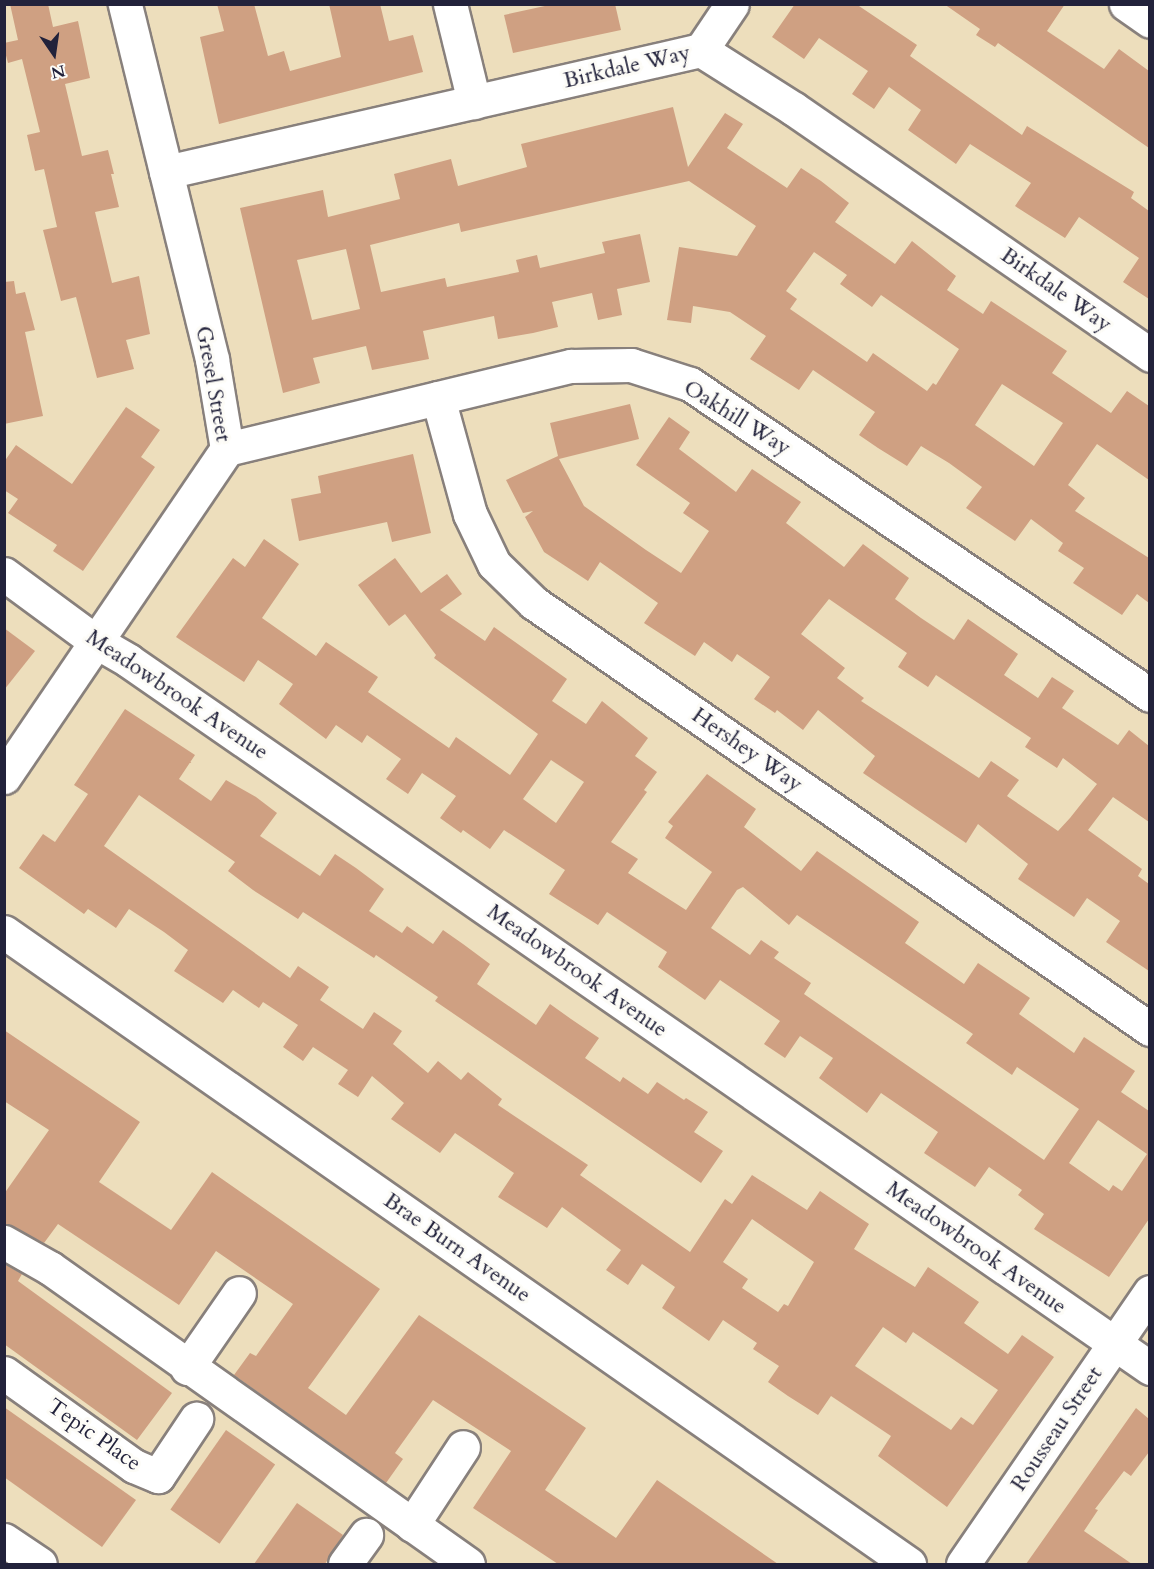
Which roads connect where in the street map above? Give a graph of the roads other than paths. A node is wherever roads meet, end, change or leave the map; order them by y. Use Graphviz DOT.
graph roads {
  1 [pos="125,4"];
  2 [pos="450,4"];
  3 [pos="732,4"];
  4 [pos="1126,4"];
  5 [pos="1149,21"];
  6 [pos="701,50"];
  7 [pos="474,102"];
  8 [pos="166,172"];
  9 [pos="1149,355"];
  10 [pos="438,398"];
  11 [pos="227,449"];
  12 [pos="4,574"];
  13 [pos="94,640"];
  14 [pos="1149,695"];
  15 [pos="4,777"];
  16 [pos="4,932"];
  17 [pos="1149,1029"];
  18 [pos="4,1242"];
  19 [pos="1149,1292"];
  20 [pos="239,1293"];
  21 [pos="1113,1344"];
  22 [pos="187,1368"];
  23 [pos="1149,1368"];
  24 [pos="4,1373"];
  25 [pos="195,1419"];
  26 [pos="463,1447"];
  27 [pos="412,1525"];
  28 [pos="366,1535"];
  29 [pos="4,1540"];
  30 [pos="40,1564"];
  31 [pos="345,1564"];
  32 [pos="468,1564"];
  33 [pos="909,1564"];
  34 [pos="936,1564"];
  35 [pos="961,1564"];
  1 -- 8 [label="street, Gresel Street"];
  2 -- 7 [label="street"];
  3 -- 6 [label="street"];
  4 -- 5 [label="street"];
  6 -- 7 [label="street, Birkdale Way"];
  6 -- 9 [label="street, Birkdale Way"];
  7 -- 8 [label="street, Birkdale Way"];
  8 -- 11 [label="street, Gresel Street"];
  10 -- 11 [label="street, Oakhill Way"];
  10 -- 14 [label="street, Oakhill Way"];
  10 -- 17 [label="street, Hershey Way"];
  11 -- 13 [label="street, Gresel Street"];
  12 -- 13 [label="street, Meadowbrook Avenue"];
  13 -- 15 [label="street, Gresel Street"];
  13 -- 21 [label="street, Meadowbrook Avenue"];
  16 -- 33 [label="street, Brae Burn Avenue"];
  18 -- 22 [label="street"];
  19 -- 21 [label="street, Rousseau Street"];
  20 -- 22 [label="street"];
  21 -- 23 [label="street, Meadowbrook Avenue"];
  21 -- 35 [label="street, Rousseau Street"];
  22 -- 27 [label="street"];
  24 -- 25 [label="street, Tepic Place"];
  26 -- 27 [label="street"];
  27 -- 32 [label="street"];
  28 -- 31 [label="street"];
  29 -- 30 [label="street"];
  34 -- 35 [label="street"];
}
